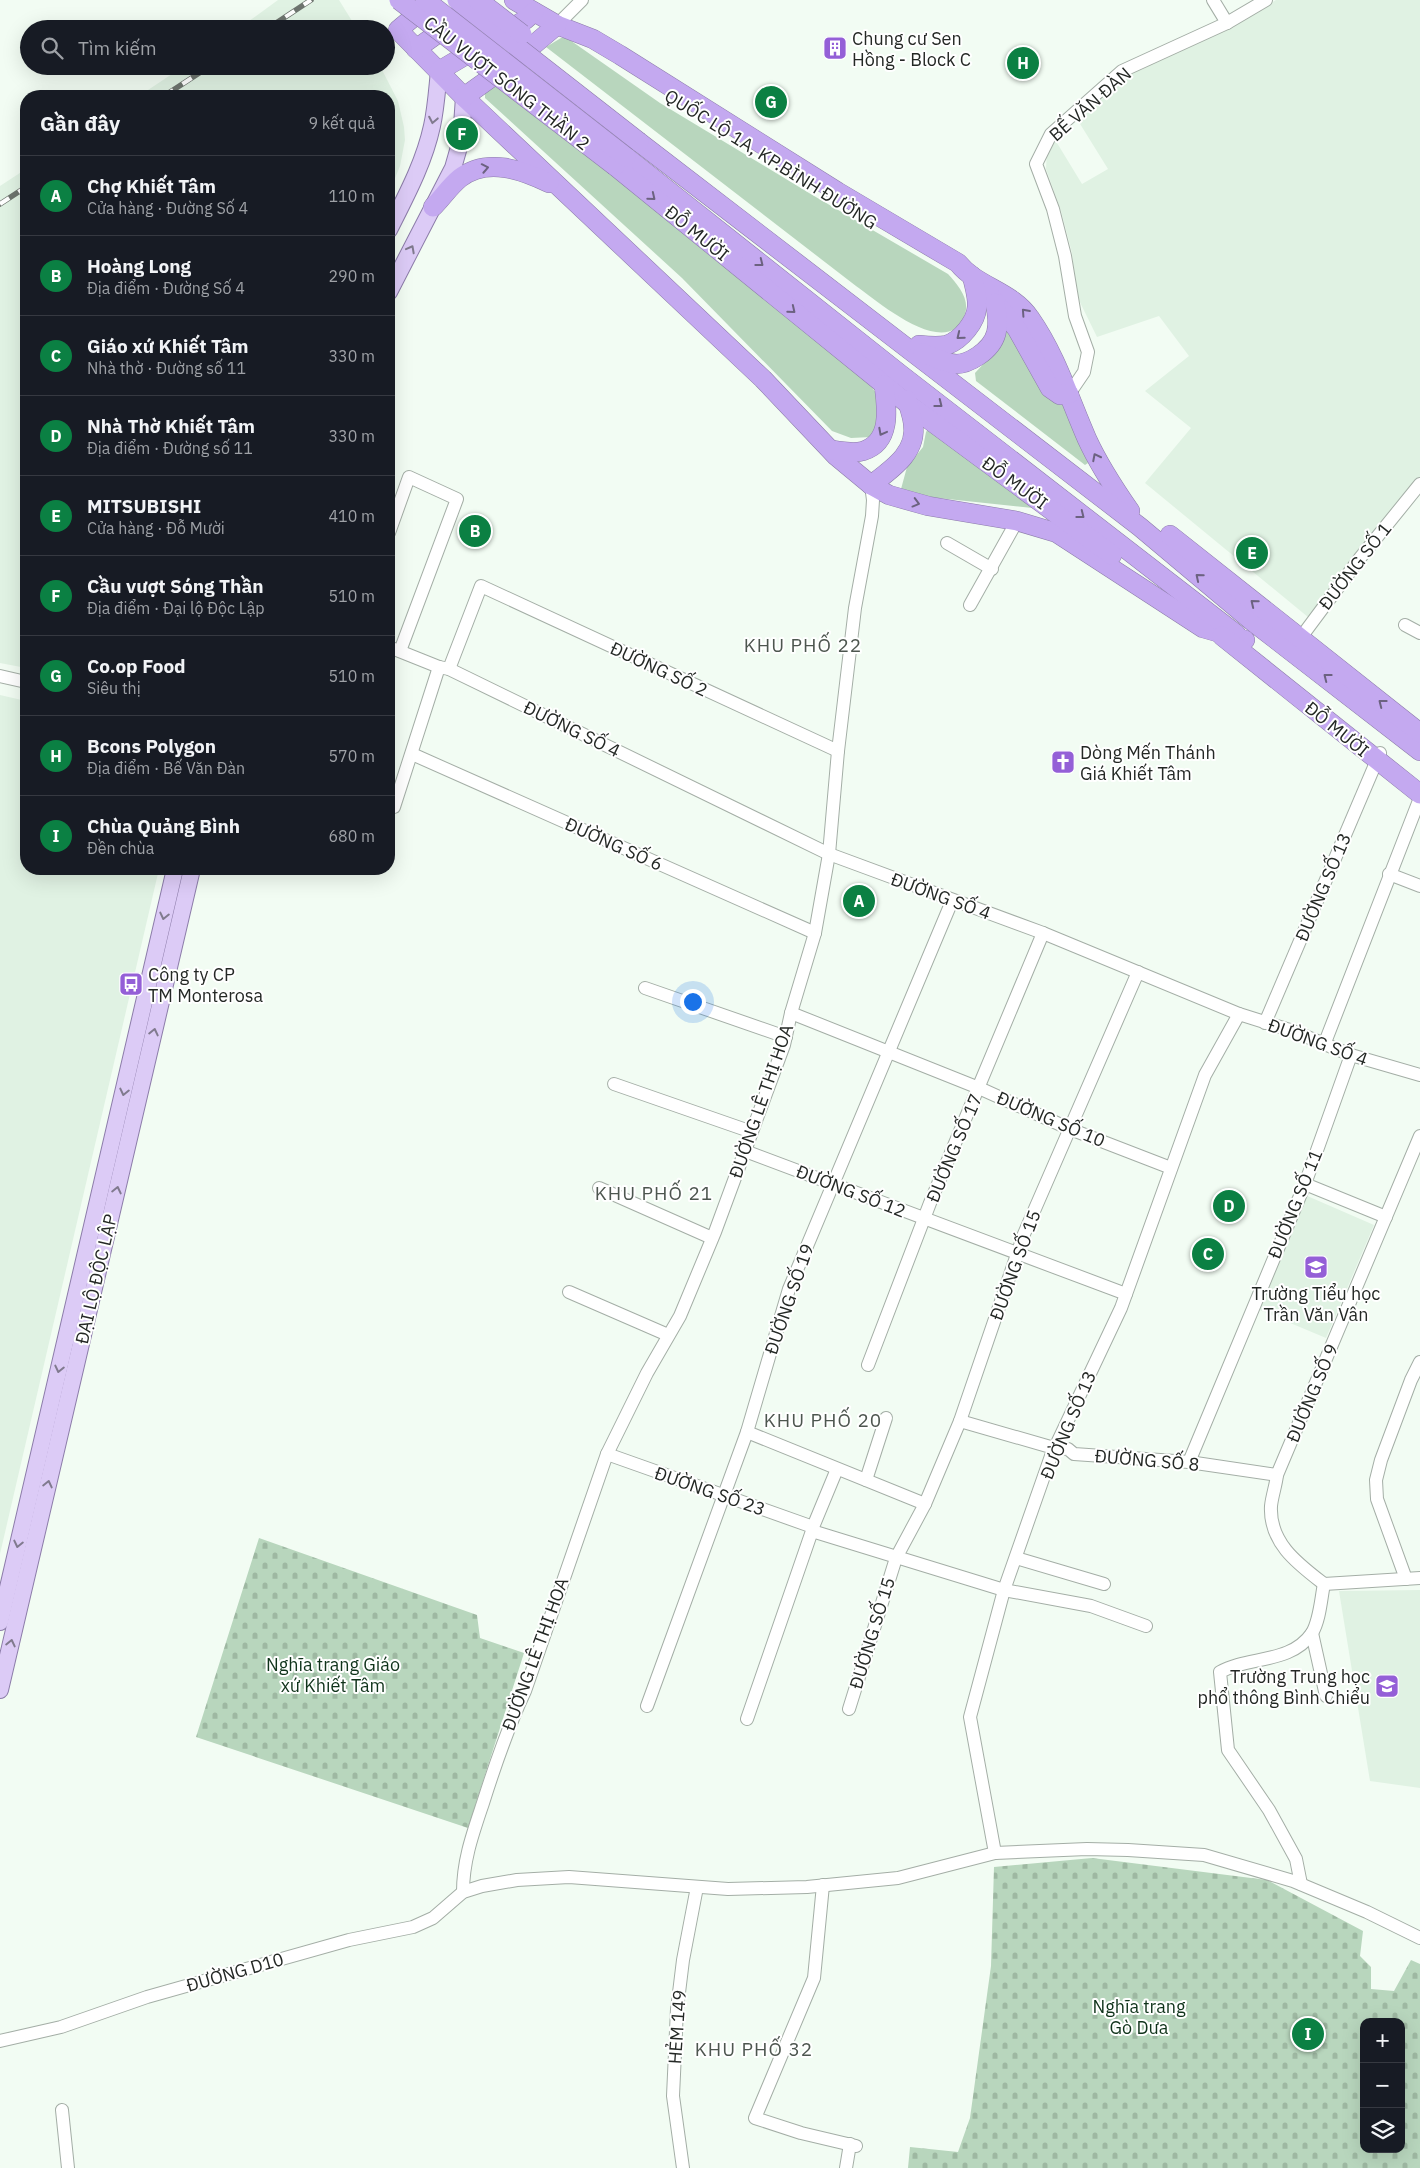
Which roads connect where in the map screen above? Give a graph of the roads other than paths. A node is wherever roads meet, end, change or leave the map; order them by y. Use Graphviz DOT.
graph roads {
  1 [pos="399,0"];
  2 [pos="424,0"];
  3 [pos="434,0"];
  4 [pos="457,0"];
  5 [pos="478,0"];
  6 [pos="484,0"];
  7 [pos="514,0"];
  8 [pos="582,0"];
  9 [pos="1213,0"];
  10 [pos="1266,0"];
  11 [pos="534,12"];
  12 [pos="1227,24"];
  13 [pos="557,25"];
  14 [pos="416,49"];
  15 [pos="439,71"];
  16 [pos="464,97"];
  17 [pos="643,137"];
  18 [pos="620,162"];
  19 [pos="562,190"];
  20 [pos="433,207"];
  21 [pos="395,218"];
  22 [pos="968,274"];
  23 [pos="395,280"];
  24 [pos="995,301"];
  25 [pos="911,345"];
  26 [pos="936,359"];
  27 [pos="900,374"];
  28 [pos="884,385"];
  29 [pos="1069,394"];
  30 [pos="908,404"];
  31 [pos="831,450"];
  32 [pos="871,485"];
  33 [pos="1419,487"];
  34 [pos="1121,499"];
  35 [pos="395,516"];
  36 [pos="1016,521"];
  37 [pos="1140,526"];
  38 [pos="947,543"];
  39 [pos="992,569"];
  40 [pos="970,605"];
  41 [pos="1405,625"];
  42 [pos="1420,633"];
  43 [pos="1220,634"];
  44 [pos="1245,640"];
  45 [pos="1296,644"];
  46 [pos="395,647"];
  47 [pos="395,649"];
  48 [pos="444,668"];
  49 [pos="0,676"];
  50 [pos="20,681"];
  51 [pos="1420,733"];
  52 [pos="838,751"];
  53 [pos="1420,751"];
  54 [pos="412,754"];
  55 [pos="1378,756"];
  56 [pos="1420,780"];
  57 [pos="1420,794"];
  58 [pos="1420,798"];
  59 [pos="395,804"];
  60 [pos="829,854"];
  61 [pos="1389,874"];
  62 [pos="174,875"];
  63 [pos="191,875"];
  64 [pos="1420,886"];
  65 [pos="952,901"];
  66 [pos="815,933"];
  67 [pos="1043,934"];
  68 [pos="1138,972"];
  69 [pos="645,988"];
  70 [pos="791,1013"];
  71 [pos="1239,1014"];
  72 [pos="1265,1022"];
  73 [pos="786,1037"];
  74 [pos="1324,1045"];
  75 [pos="889,1052"];
  76 [pos="1351,1055"];
  77 [pos="1420,1075"];
  78 [pos="614,1084"];
  79 [pos="979,1088"];
  80 [pos="1070,1129"];
  81 [pos="752,1132"];
  82 [pos="1420,1136"];
  83 [pos="745,1152"];
  84 [pos="1171,1168"];
  85 [pos="833,1184"];
  86 [pos="1305,1184"];
  87 [pos="599,1188"];
  88 [pos="1386,1217"];
  89 [pos="924,1219"];
  90 [pos="712,1238"];
  91 [pos="1017,1253"];
  92 [pos="569,1292"];
  93 [pos="1126,1294"];
  94 [pos="668,1335"];
  95 [pos="1420,1362"];
  96 [pos="868,1365"];
  97 [pos="886,1418"];
  98 [pos="960,1421"];
  99 [pos="747,1432"];
  100 [pos="1054,1448"];
  101 [pos="607,1454"];
  102 [pos="1189,1462"];
  103 [pos="836,1469"];
  104 [pos="1277,1475"];
  105 [pos="866,1480"];
  106 [pos="725,1496"];
  107 [pos="925,1504"];
  108 [pos="813,1529"];
  109 [pos="896,1558"];
  110 [pos="1016,1558"];
  111 [pos="1420,1578"];
  112 [pos="1406,1579"];
  113 [pos="1104,1584"];
  114 [pos="1324,1584"];
  115 [pos="1004,1590"];
  116 [pos="0,1622"];
  117 [pos="1146,1626"];
  118 [pos="1312,1633"];
  119 [pos="0,1690"];
  120 [pos="1326,1696"];
  121 [pos="647,1706"];
  122 [pos="848,1709"];
  123 [pos="747,1719"];
  124 [pos="995,1853"];
  125 [pos="1301,1884"];
  126 [pos="823,1885"];
  127 [pos="696,1887"];
  128 [pos="463,1892"];
  129 [pos="1420,1938"];
  130 [pos="0,2041"];
  131 [pos="62,2110"];
  132 [pos="68,2168"];
  133 [pos="683,2168"];
  134 [pos="846,2168"];
  1 -- 18 [label="highway, CẦU VƯỢT SÓNG THẦN 2, bridge"];
  2 -- 18 [label="highway, CẦU VƯỢT SÓNG THẦN 2, bridge"];
  3 -- 14 [label="highway"];
  4 -- 17 [label="highway, bridge"];
  5 -- 17 [label="highway, bridge"];
  6 -- 14 [label="highway"];
  7 -- 11 [label="highway"];
  8 -- 13 [label="street"];
  9 -- 12 [label="street"];
  10 -- 12 [label="street, BẾ VĂN ĐÀN"];
  11 -- 13 [label="highway"];
  11 -- 15 [label="highway"];
  12 -- 29 [label="street, BẾ VĂN ĐÀN"];
  13 -- 16 [label="highway"];
  13 -- 22 [label="highway"];
  14 -- 15 [label="highway"];
  15 -- 16 [label="highway"];
  15 -- 21 [label="main road, one-way"];
  16 -- 19 [label="highway"];
  16 -- 20 [label="main road"];
  17 -- 25 [label="highway, ĐỖ MƯỜI"];
  18 -- 27 [label="highway, ĐỖ MƯỜI, one-way"];
  18 -- 28 [label="highway, ĐỖ MƯỜI, one-way"];
  20 -- 19 [label="highway, one-way"];
  19 -- 31 [label="highway"];
  23 -- 20 [label="main road, one-way"];
  22 -- 24 [label="highway"];
  22 -- 25 [label="highway, one-way"];
  29 -- 22 [label="highway, one-way"];
  24 -- 26 [label="highway"];
  24 -- 29 [label="highway"];
  25 -- 26 [label="highway, ĐỖ MƯỜI"];
  25 -- 37 [label="highway, ĐỖ MƯỜI"];
  26 -- 34 [label="highway, ĐỖ MƯỜI"];
  27 -- 30 [label="highway"];
  27 -- 44 [label="highway, ĐỖ MƯỜI, one-way"];
  28 -- 30 [label="highway, ĐỖ MƯỜI"];
  28 -- 31 [label="highway, one-way"];
  34 -- 29 [label="highway, one-way"];
  30 -- 32 [label="highway"];
  30 -- 43 [label="highway, ĐỖ MƯỜI"];
  31 -- 32 [label="highway"];
  32 -- 36 [label="highway, one-way"];
  32 -- 52 [label="street, ĐƯỜNG LÊ THỊ HOA"];
  33 -- 45 [label="street, ĐƯỜNG SỐ 1"];
  34 -- 37 [label="highway"];
  45 -- 34 [label="highway, ĐỖ MƯỜI, one-way"];
  35 -- 46 [label="street"];
  36 -- 39 [label="street"];
  36 -- 43 [label="highway"];
  45 -- 37 [label="highway, ĐỖ MƯỜI, one-way"];
  38 -- 39 [label="street"];
  39 -- 40 [label="street"];
  41 -- 42 [label="street"];
  43 -- 44 [label="highway"];
  43 -- 55 [label="highway, ĐỖ MƯỜI"];
  44 -- 55 [label="highway, ĐỖ MƯỜI"];
  51 -- 45 [label="highway, ĐỖ MƯỜI, one-way"];
  53 -- 45 [label="highway, ĐỖ MƯỜI, one-way"];
  47 -- 48 [label="street, ĐƯỜNG SỐ 4"];
  48 -- 52 [label="street, ĐƯỜNG SỐ 2"];
  48 -- 54 [label="street"];
  48 -- 60 [label="street, ĐƯỜNG SỐ 4"];
  49 -- 50 [label="street"];
  52 -- 60 [label="street, ĐƯỜNG LÊ THỊ HOA"];
  54 -- 59 [label="street"];
  54 -- 66 [label="street, ĐƯỜNG SỐ 6"];
  55 -- 56 [label="highway, ĐỖ MƯỜI"];
  55 -- 57 [label="highway, ĐỖ MƯỜI"];
  55 -- 72 [label="street, ĐƯỜNG SỐ 13"];
  58 -- 61 [label="street"];
  60 -- 65 [label="street, ĐƯỜNG SỐ 4"];
  60 -- 66 [label="street, ĐƯỜNG LÊ THỊ HOA"];
  61 -- 64 [label="street"];
  61 -- 74 [label="street"];
  62 -- 116 [label="main road, ĐẠI LỘ ĐỘC LẬP, one-way"];
  119 -- 63 [label="main road, ĐẠI LỘ ĐỘC LẬP, one-way"];
  65 -- 67 [label="street, ĐƯỜNG SỐ 4"];
  65 -- 75 [label="street, ĐƯỜNG SỐ 19"];
  66 -- 70 [label="street, ĐƯỜNG LÊ THỊ HOA"];
  67 -- 68 [label="street, ĐƯỜNG SỐ 4"];
  67 -- 79 [label="street, ĐƯỜNG SỐ 17"];
  68 -- 71 [label="street, ĐƯỜNG SỐ 4"];
  68 -- 80 [label="street, ĐƯỜNG SỐ 15"];
  69 -- 73 [label="street"];
  70 -- 73 [label="street, ĐƯỜNG LÊ THỊ HOA"];
  70 -- 75 [label="street, ĐƯỜNG SỐ 10"];
  71 -- 72 [label="street, ĐƯỜNG SỐ 4"];
  71 -- 84 [label="street, ĐƯỜNG SỐ 13"];
  72 -- 74 [label="street, ĐƯỜNG SỐ 4"];
  73 -- 81 [label="street, ĐƯỜNG LÊ THỊ HOA"];
  74 -- 76 [label="street, ĐƯỜNG SỐ 4"];
  75 -- 79 [label="street, ĐƯỜNG SỐ 10"];
  75 -- 85 [label="street, ĐƯỜNG SỐ 19"];
  76 -- 77 [label="street, ĐƯỜNG SỐ 4"];
  76 -- 86 [label="street, ĐƯỜNG SỐ 11"];
  78 -- 81 [label="street"];
  79 -- 80 [label="street, ĐƯỜNG SỐ 10"];
  79 -- 89 [label="street, ĐƯỜNG SỐ 17"];
  80 -- 84 [label="street, ĐƯỜNG SỐ 10"];
  80 -- 91 [label="street, ĐƯỜNG SỐ 15"];
  81 -- 83 [label="street, ĐƯỜNG LÊ THỊ HOA"];
  82 -- 88 [label="street, ĐƯỜNG SỐ 9"];
  83 -- 85 [label="street, ĐƯỜNG SỐ 12"];
  83 -- 90 [label="street, ĐƯỜNG LÊ THỊ HOA"];
  84 -- 93 [label="street, ĐƯỜNG SỐ 13"];
  85 -- 89 [label="street, ĐƯỜNG SỐ 12"];
  85 -- 99 [label="street, ĐƯỜNG SỐ 19"];
  86 -- 88 [label="street"];
  86 -- 102 [label="street, ĐƯỜNG SỐ 11"];
  87 -- 90 [label="street"];
  88 -- 104 [label="street, ĐƯỜNG SỐ 9"];
  89 -- 91 [label="street, ĐƯỜNG SỐ 12"];
  89 -- 96 [label="street, ĐƯỜNG SỐ 17"];
  90 -- 94 [label="street, ĐƯỜNG LÊ THỊ HOA"];
  91 -- 93 [label="street, ĐƯỜNG SỐ 12"];
  91 -- 98 [label="street, ĐƯỜNG SỐ 15"];
  92 -- 94 [label="street"];
  93 -- 100 [label="street, ĐƯỜNG SỐ 13"];
  94 -- 101 [label="street, ĐƯỜNG LÊ THỊ HOA"];
  95 -- 112 [label="street"];
  97 -- 105 [label="street"];
  98 -- 100 [label="street, ĐƯỜNG SỐ 8"];
  98 -- 107 [label="street, ĐƯỜNG SỐ 15"];
  99 -- 103 [label="street"];
  99 -- 106 [label="street, ĐƯỜNG SỐ 19"];
  100 -- 102 [label="street, ĐƯỜNG SỐ 8"];
  100 -- 110 [label="street, ĐƯỜNG SỐ 13"];
  101 -- 106 [label="street, ĐƯỜNG SỐ 23"];
  101 -- 128 [label="street, ĐƯỜNG LÊ THỊ HOA"];
  102 -- 104 [label="street, ĐƯỜNG SỐ 8"];
  103 -- 105 [label="street"];
  103 -- 108 [label="street"];
  104 -- 114 [label="street, ĐƯỜNG SỐ 9"];
  105 -- 107 [label="street"];
  106 -- 108 [label="street, ĐƯỜNG SỐ 23"];
  106 -- 121 [label="street, ĐƯỜNG SỐ 19"];
  107 -- 109 [label="street, ĐƯỜNG SỐ 15"];
  108 -- 109 [label="street, ĐƯỜNG SỐ 23"];
  108 -- 123 [label="street"];
  109 -- 115 [label="street, ĐƯỜNG SỐ 23"];
  109 -- 122 [label="street, ĐƯỜNG SỐ 15"];
  110 -- 113 [label="street"];
  110 -- 115 [label="street, ĐƯỜNG SỐ 13"];
  111 -- 112 [label="street"];
  112 -- 114 [label="street"];
  114 -- 118 [label="street"];
  115 -- 117 [label="street, ĐƯỜNG SỐ 23"];
  115 -- 124 [label="street, ĐƯỜNG SỐ 13"];
  118 -- 120 [label="street"];
  118 -- 125 [label="street"];
  124 -- 125 [label="street"];
  124 -- 126 [label="street"];
  125 -- 129 [label="street"];
  126 -- 127 [label="street"];
  126 -- 134 [label="street"];
  127 -- 128 [label="street"];
  127 -- 133 [label="street, HẺM 149"];
  128 -- 130 [label="street, ĐƯỜNG D10"];
  131 -- 132 [label="street"];
}
